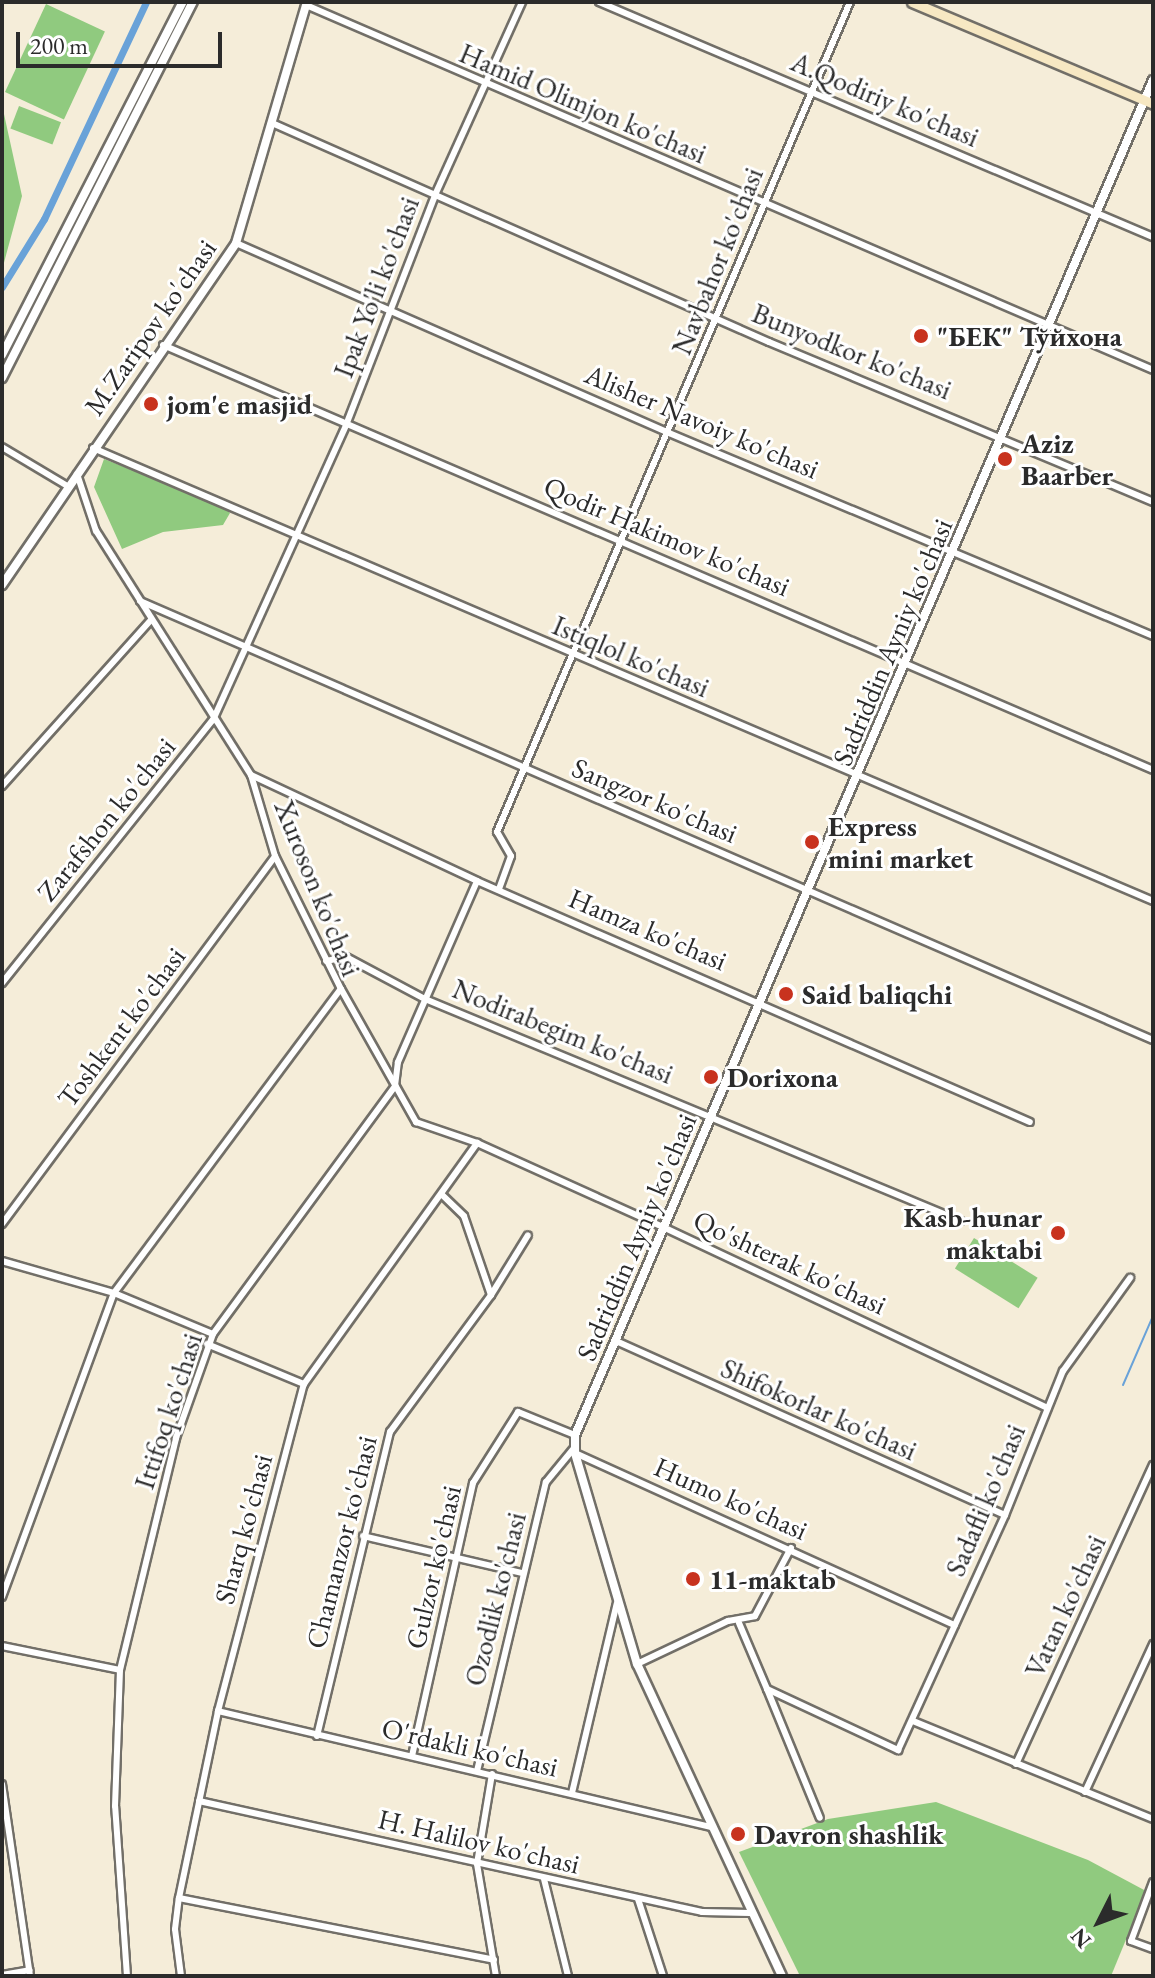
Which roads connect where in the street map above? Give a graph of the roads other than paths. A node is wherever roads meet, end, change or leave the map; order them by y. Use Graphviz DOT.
graph roads {
  1 [pos="183,2"];
  2 [pos="193,2"];
  3 [pos="522,2"];
  4 [pos="599,2"];
  5 [pos="850,2"];
  6 [pos="912,2"];
  7 [pos="306,4"];
  8 [pos="1153,80"];
  9 [pos="485,86"];
  10 [pos="810,91"];
  11 [pos="1149,102"];
  12 [pos="272,123"];
  13 [pos="435,195"];
  14 [pos="765,205"];
  15 [pos="1096,213"];
  16 [pos="1153,237"];
  17 [pos="236,243"];
  18 [pos="389,309"];
  19 [pos="717,319"];
  20 [pos="1047,327"];
  21 [pos="163,345"];
  22 [pos="2,355"];
  23 [pos="1153,370"];
  24 [pos="2,378"];
  25 [pos="346,425"];
  26 [pos="669,433"];
  27 [pos="1003,437"];
  28 [pos="2,447"];
  29 [pos="93,448"];
  30 [pos="77,474"];
  31 [pos="69,487"];
  32 [pos="1153,502"];
  33 [pos="296,534"];
  34 [pos="624,540"];
  35 [pos="956,551"];
  36 [pos="2,585"];
  37 [pos="139,601"];
  38 [pos="151,620"];
  39 [pos="1153,636"];
  40 [pos="247,649"];
  41 [pos="572,656"];
  42 [pos="907,662"];
  43 [pos="213,720"];
  44 [pos="525,768"];
  45 [pos="1153,770"];
  46 [pos="251,775"];
  47 [pos="859,776"];
  48 [pos="2,786"];
  49 [pos="275,856"];
  50 [pos="477,881"];
  51 [pos="499,889"];
  52 [pos="809,890"];
  53 [pos="1153,901"];
  54 [pos="326,961"];
  55 [pos="2,983"];
  56 [pos="341,989"];
  57 [pos="425,999"];
  58 [pos="761,1001"];
  59 [pos="1153,1040"];
  60 [pos="395,1086"];
  61 [pos="712,1114"];
  62 [pos="1030,1122"];
  63 [pos="477,1143"];
  64 [pos="442,1195"];
  65 [pos="961,1221"];
  66 [pos="2,1224"];
  67 [pos="663,1227"];
  68 [pos="528,1235"];
  69 [pos="2,1261"];
  70 [pos="1130,1278"];
  71 [pos="114,1293"];
  72 [pos="491,1295"];
  73 [pos="213,1334"];
  74 [pos="616,1341"];
  75 [pos="207,1344"];
  76 [pos="304,1384"];
  77 [pos="1048,1408"];
  78 [pos="575,1435"];
  79 [pos="575,1450"];
  80 [pos="1153,1465"];
  81 [pos="1005,1515"];
  82 [pos="363,1536"];
  83 [pos="791,1548"];
  84 [pos="455,1559"];
  85 [pos="522,1573"];
  86 [pos="619,1596"];
  87 [pos="2,1597"];
  88 [pos="739,1623"];
  89 [pos="955,1625"];
  90 [pos="1153,1644"];
  91 [pos="2,1646"];
  92 [pos="637,1664"];
  93 [pos="120,1670"];
  94 [pos="767,1689"];
  95 [pos="218,1711"];
  96 [pos="913,1721"];
  97 [pos="317,1736"];
  98 [pos="412,1756"];
  99 [pos="1016,1764"];
  100 [pos="477,1771"];
  101 [pos="492,1774"];
  102 [pos="2,1784"];
  103 [pos="1085,1792"];
  104 [pos="572,1793"];
  105 [pos="199,1801"];
  106 [pos="820,1818"];
  107 [pos="1153,1819"];
  108 [pos="711,1827"];
  109 [pos="477,1864"];
  110 [pos="544,1879"];
  111 [pos="1153,1882"];
  112 [pos="179,1898"];
  113 [pos="638,1899"];
  114 [pos="750,1913"];
  115 [pos="1153,1949"];
  116 [pos="494,1960"];
  117 [pos="30,1973"];
  118 [pos="2,1975"];
  119 [pos="127,1976"];
  120 [pos="181,1976"];
  121 [pos="496,1976"];
  122 [pos="568,1976"];
  123 [pos="663,1976"];
  124 [pos="782,1976"];
  1 -- 22 [label="street"];
  2 -- 24 [label="street"];
  3 -- 9 [label="street, Ipak Yo'li ko'chasi"];
  4 -- 10 [label="street, A.Qodiriy ko'chasi"];
  5 -- 10 [label="street, Navbahor ko'chasi"];
  6 -- 11 [label="main road"];
  7 -- 9 [label="street, Hamid Olimjon ko'chasi"];
  7 -- 12 [label="street, M.Zaripov ko'chasi"];
  8 -- 11 [label="street, Sadriddin Ayniy ko'chasi"];
  9 -- 13 [label="street, Ipak Yo'li ko'chasi"];
  9 -- 14 [label="street, Hamid Olimjon ko'chasi"];
  10 -- 14 [label="street, Navbahor ko'chasi"];
  10 -- 15 [label="street, A.Qodiriy ko'chasi"];
  11 -- 15 [label="street, Sadriddin Ayniy ko'chasi"];
  12 -- 13 [label="street, Bunyodkor ko'chasi"];
  12 -- 17 [label="street, M.Zaripov ko'chasi"];
  13 -- 18 [label="street, Ipak Yo'li ko'chasi"];
  13 -- 19 [label="street, Bunyodkor ko'chasi"];
  14 -- 19 [label="street, Navbahor ko'chasi"];
  14 -- 20 [label="street, Hamid Olimjon ko'chasi"];
  15 -- 16 [label="street, A.Qodiriy ko'chasi"];
  15 -- 20 [label="street, Sadriddin Ayniy ko'chasi"];
  17 -- 18 [label="street, Alisher Navoiy ko'chasi"];
  17 -- 21 [label="street, M.Zaripov ko'chasi"];
  18 -- 25 [label="street, Ipak Yo'li ko'chasi"];
  18 -- 26 [label="street, Alisher Navoiy ko'chasi"];
  19 -- 26 [label="street, Navbahor ko'chasi"];
  19 -- 27 [label="street, Bunyodkor ko'chasi"];
  20 -- 23 [label="street, Hamid Olimjon ko'chasi"];
  20 -- 27 [label="street, Sadriddin Ayniy ko'chasi"];
  21 -- 25 [label="street, Qodir Hakimov ko'chasi"];
  21 -- 29 [label="street, M.Zaripov ko'chasi"];
  25 -- 33 [label="street, Ipak Yo'li ko'chasi"];
  25 -- 34 [label="street, Qodir Hakimov ko'chasi"];
  26 -- 34 [label="street, Navbahor ko'chasi"];
  26 -- 35 [label="street, Alisher Navoiy ko'chasi"];
  27 -- 32 [label="street, Bunyodkor ko'chasi"];
  27 -- 35 [label="street, Sadriddin Ayniy ko'chasi"];
  28 -- 31 [label="street"];
  29 -- 30 [label="street, M.Zaripov ko'chasi"];
  29 -- 33 [label="street, Istiqlol ko'chasi"];
  30 -- 31 [label="street, M.Zaripov ko'chasi"];
  30 -- 37 [label="street, Xuroson ko'chasi"];
  31 -- 36 [label="street, M.Zaripov ko'chasi"];
  33 -- 40 [label="street, Ipak Yo'li ko'chasi"];
  33 -- 41 [label="street, Istiqlol ko'chasi"];
  34 -- 41 [label="street, Navbahor ko'chasi"];
  34 -- 42 [label="street, Qodir Hakimov ko'chasi"];
  35 -- 39 [label="street, Alisher Navoiy ko'chasi"];
  35 -- 42 [label="street, Sadriddin Ayniy ko'chasi"];
  37 -- 38 [label="street, Xuroson ko'chasi"];
  37 -- 40 [label="street, Sangzor ko'chasi"];
  38 -- 43 [label="street, Xuroson ko'chasi"];
  38 -- 48 [label="street"];
  40 -- 43 [label="street, Ipak Yo'li ko'chasi"];
  40 -- 44 [label="street, Sangzor ko'chasi"];
  41 -- 44 [label="street, Navbahor ko'chasi"];
  41 -- 47 [label="street, Istiqlol ko'chasi"];
  42 -- 45 [label="street, Qodir Hakimov ko'chasi"];
  42 -- 47 [label="street, Sadriddin Ayniy ko'chasi"];
  43 -- 46 [label="street, Xuroson ko'chasi"];
  43 -- 55 [label="street, Zarafshon ko'chasi"];
  44 -- 51 [label="street, Navbahor ko'chasi"];
  44 -- 52 [label="street, Sangzor ko'chasi"];
  46 -- 49 [label="street, Xuroson ko'chasi"];
  46 -- 50 [label="street, Hamza ko'chasi"];
  47 -- 52 [label="street, Sadriddin Ayniy ko'chasi"];
  47 -- 53 [label="street, Istiqlol ko'chasi"];
  49 -- 54 [label="street, Xuroson ko'chasi"];
  49 -- 66 [label="street, Toshkent ko'chasi"];
  50 -- 51 [label="street, Hamza ko'chasi"];
  50 -- 57 [label="street, Ittifoq ko'chasi"];
  51 -- 58 [label="street, Hamza ko'chasi"];
  52 -- 58 [label="street, Sadriddin Ayniy ko'chasi"];
  52 -- 59 [label="street, Sangzor ko'chasi"];
  54 -- 56 [label="street, Xuroson ko'chasi"];
  54 -- 57 [label="street, Nodirabegim ko'chasi"];
  56 -- 60 [label="street, Qo'shterak ko'chasi"];
  56 -- 71 [label="street, Xuroson ko'chasi"];
  57 -- 60 [label="street, Ittifoq ko'chasi"];
  57 -- 61 [label="street, Nodirabegim ko'chasi"];
  58 -- 61 [label="street, Sadriddin Ayniy ko'chasi"];
  58 -- 62 [label="street, Hamza ko'chasi"];
  60 -- 63 [label="street, Qo'shterak ko'chasi"];
  60 -- 73 [label="street, Ittifoq ko'chasi"];
  61 -- 65 [label="street, Nodirabegim ko'chasi"];
  61 -- 67 [label="street, Sadriddin Ayniy ko'chasi"];
  63 -- 64 [label="street, Sharq ko'chasi"];
  63 -- 67 [label="street, Qo'shterak ko'chasi"];
  64 -- 72 [label="street"];
  64 -- 76 [label="street, Sharq ko'chasi"];
  67 -- 74 [label="street, Sadriddin Ayniy ko'chasi"];
  67 -- 77 [label="street, Qo'shterak ko'chasi"];
  68 -- 72 [label="street, Chamanzor ko'chasi"];
  69 -- 71 [label="street"];
  70 -- 77 [label="street, Sadafli ko'chasi"];
  71 -- 73 [label="street"];
  71 -- 87 [label="street"];
  72 -- 82 [label="street, Chamanzor ko'chasi"];
  73 -- 75 [label="street, Ittifoq ko'chasi"];
  74 -- 78 [label="street, Sadriddin Ayniy ko'chasi"];
  74 -- 81 [label="street, Shifokorlar ko'chasi"];
  75 -- 76 [label="street"];
  75 -- 93 [label="street, Ittifoq ko'chasi"];
  76 -- 95 [label="street, Sharq ko'chasi"];
  77 -- 81 [label="street, Sadafli ko'chasi"];
  78 -- 79 [label="street, Sadriddin Ayniy ko'chasi"];
  78 -- 84 [label="street, Gulzor ko'chasi"];
  79 -- 83 [label="street, Humo ko'chasi"];
  79 -- 85 [label="street, Ozodlik ko'chasi"];
  79 -- 86 [label="street, Sadriddin Ayniy ko'chasi"];
  80 -- 99 [label="street, Vatan ko'chasi"];
  81 -- 89 [label="street, Sadafli ko'chasi"];
  82 -- 84 [label="street"];
  82 -- 97 [label="street, Chamanzor ko'chasi"];
  83 -- 88 [label="street"];
  83 -- 89 [label="street, Humo ko'chasi"];
  84 -- 85 [label="street"];
  84 -- 98 [label="street, Gulzor ko'chasi"];
  85 -- 100 [label="street, Ozodlik ko'chasi"];
  86 -- 92 [label="street, Sadriddin Ayniy ko'chasi"];
  86 -- 104 [label="street"];
  88 -- 92 [label="street"];
  88 -- 94 [label="street"];
  89 -- 96 [label="street, Sadafli ko'chasi"];
  90 -- 103 [label="street"];
  91 -- 93 [label="street"];
  92 -- 108 [label="street, Sadriddin Ayniy ko'chasi"];
  93 -- 119 [label="street, Ittifoq ko'chasi"];
  94 -- 96 [label="street, Sadafli ko'chasi"];
  94 -- 106 [label="street"];
  95 -- 97 [label="street, O'rdakli ko'chasi"];
  95 -- 105 [label="street, Sharq ko'chasi"];
  96 -- 99 [label="street"];
  97 -- 98 [label="street, O'rdakli ko'chasi"];
  98 -- 100 [label="street, O'rdakli ko'chasi"];
  99 -- 103 [label="street"];
  100 -- 101 [label="street, O'rdakli ko'chasi"];
  101 -- 104 [label="street, O'rdakli ko'chasi"];
  101 -- 109 [label="street"];
  102 -- 117 [label="street"];
  103 -- 107 [label="street"];
  104 -- 108 [label="street, O'rdakli ko'chasi"];
  105 -- 109 [label="street, H. Halilov ko'chasi"];
  105 -- 112 [label="street, Sharq ko'chasi"];
  108 -- 114 [label="street, Sadriddin Ayniy ko'chasi"];
  109 -- 110 [label="street, H. Halilov ko'chasi"];
  109 -- 116 [label="street"];
  110 -- 113 [label="street, H. Halilov ko'chasi"];
  110 -- 122 [label="street"];
  111 -- 115 [label="street"];
  112 -- 116 [label="street"];
  112 -- 120 [label="street, Sharq ko'chasi"];
  113 -- 114 [label="street, H. Halilov ko'chasi"];
  113 -- 123 [label="street"];
  114 -- 124 [label="street, Sadriddin Ayniy ko'chasi"];
  116 -- 121 [label="street"];
  117 -- 118 [label="street"];
}
